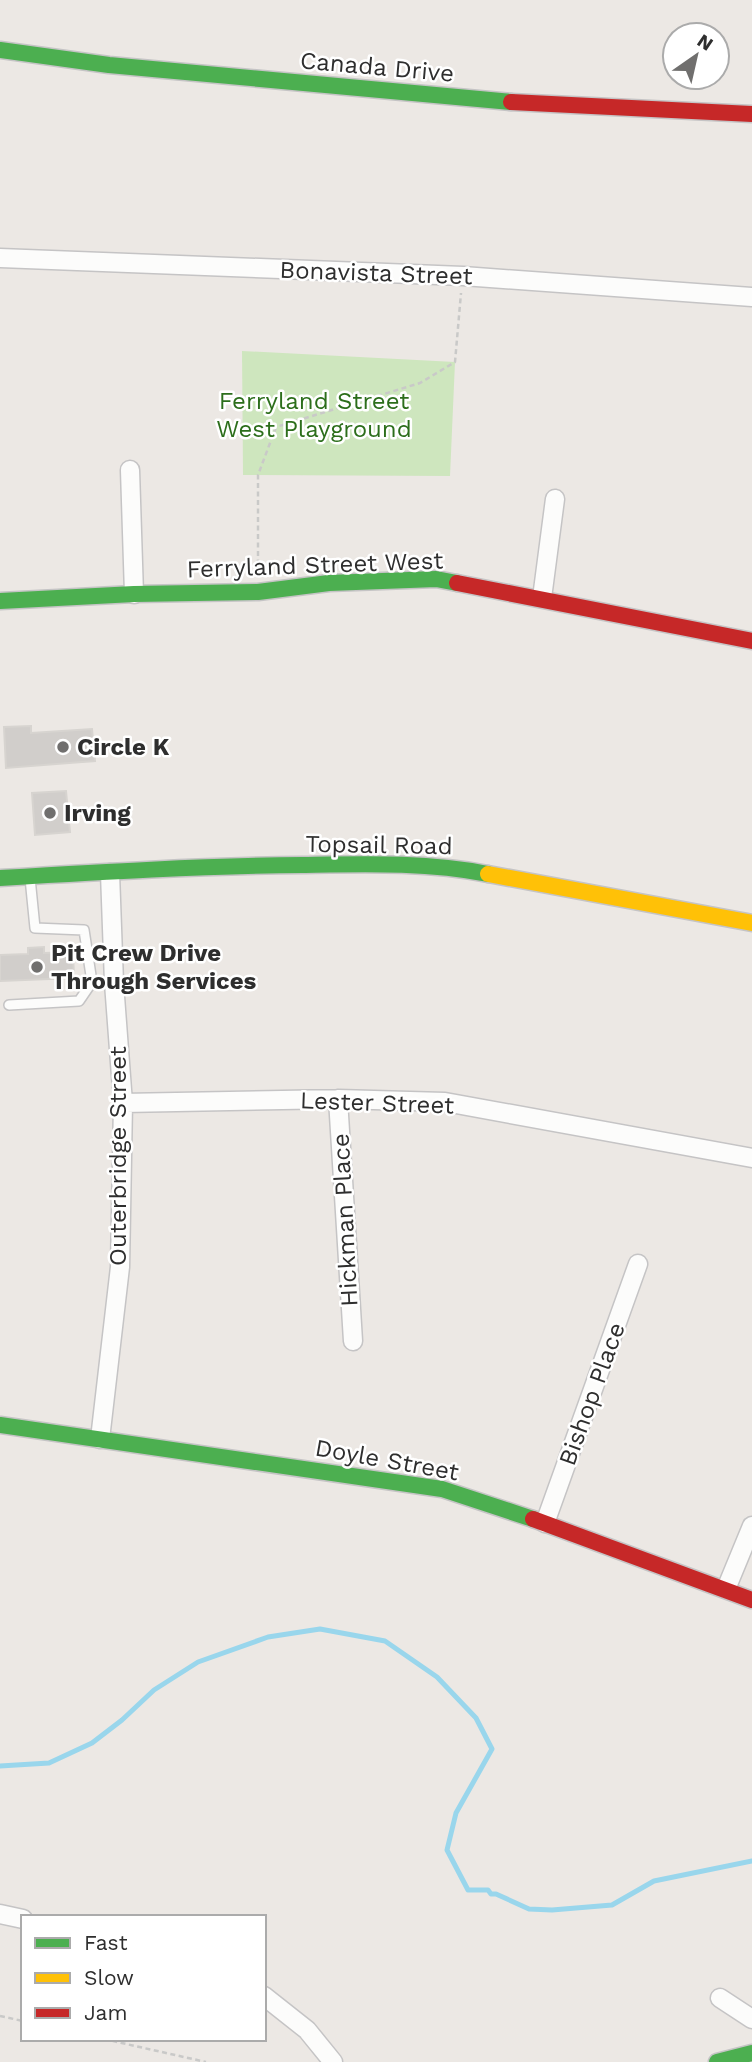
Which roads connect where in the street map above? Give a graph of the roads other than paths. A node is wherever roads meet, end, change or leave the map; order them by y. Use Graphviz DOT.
graph roads {
  1 [pos="0,50"];
  2 [pos="752,114"];
  3 [pos="0,258"];
  4 [pos="752,297"];
  5 [pos="130,470"];
  6 [pos="555,499"];
  7 [pos="134,594"];
  8 [pos="542,598"];
  9 [pos="0,601"];
  10 [pos="752,641"];
  11 [pos="110,873"];
  12 [pos="30,876"];
  13 [pos="0,878"];
  14 [pos="752,923"];
  15 [pos="92,982"];
  16 [pos="114,983"];
  17 [pos="9,1005"];
  18 [pos="338,1099"];
  19 [pos="123,1103"];
  20 [pos="752,1158"];
  21 [pos="638,1265"];
  22 [pos="353,1342"];
  23 [pos="0,1425"];
  24 [pos="100,1439"];
  25 [pos="545,1523"];
  26 [pos="752,1526"];
  27 [pos="726,1589"];
  28 [pos="752,1600"];
  29 [pos="0,1914"];
  30 [pos="21,1919"];
  31 [pos="266,1998"];
  32 [pos="720,1998"];
  33 [pos="752,2019"];
  34 [pos="752,2053"];
  35 [pos="333,2062"];
  36 [pos="717,2062"];
  1 -- 2 [label="street, Canada Drive"];
  3 -- 4 [label="street, Bonavista Street"];
  5 -- 7 [label="street"];
  6 -- 8 [label="street"];
  7 -- 8 [label="street, Ferryland Street West"];
  7 -- 9 [label="street, Ferryland Street West"];
  8 -- 10 [label="street, Ferryland Street West"];
  11 -- 12 [label="street, Topsail Road"];
  11 -- 14 [label="street, Topsail Road"];
  11 -- 16 [label="street, Outerbridge Street"];
  12 -- 13 [label="street, Topsail Road"];
  12 -- 15 [label="lane"];
  15 -- 16 [label="lane"];
  15 -- 17 [label="lane"];
  16 -- 19 [label="street, Outerbridge Street"];
  18 -- 19 [label="street, Lester Street"];
  18 -- 20 [label="street, Lester Street"];
  18 -- 22 [label="street, Hickman Place"];
  19 -- 24 [label="street, Outerbridge Street"];
  21 -- 25 [label="street, Bishop Place"];
  23 -- 24 [label="street, Doyle Street"];
  24 -- 25 [label="street, Doyle Street"];
  25 -- 27 [label="street, Doyle Street"];
  26 -- 27 [label="street"];
  27 -- 28 [label="street, Doyle Street"];
  29 -- 30 [label="street"];
  31 -- 35 [label="street"];
  32 -- 33 [label="street"];
  34 -- 36 [label="street"];
}
